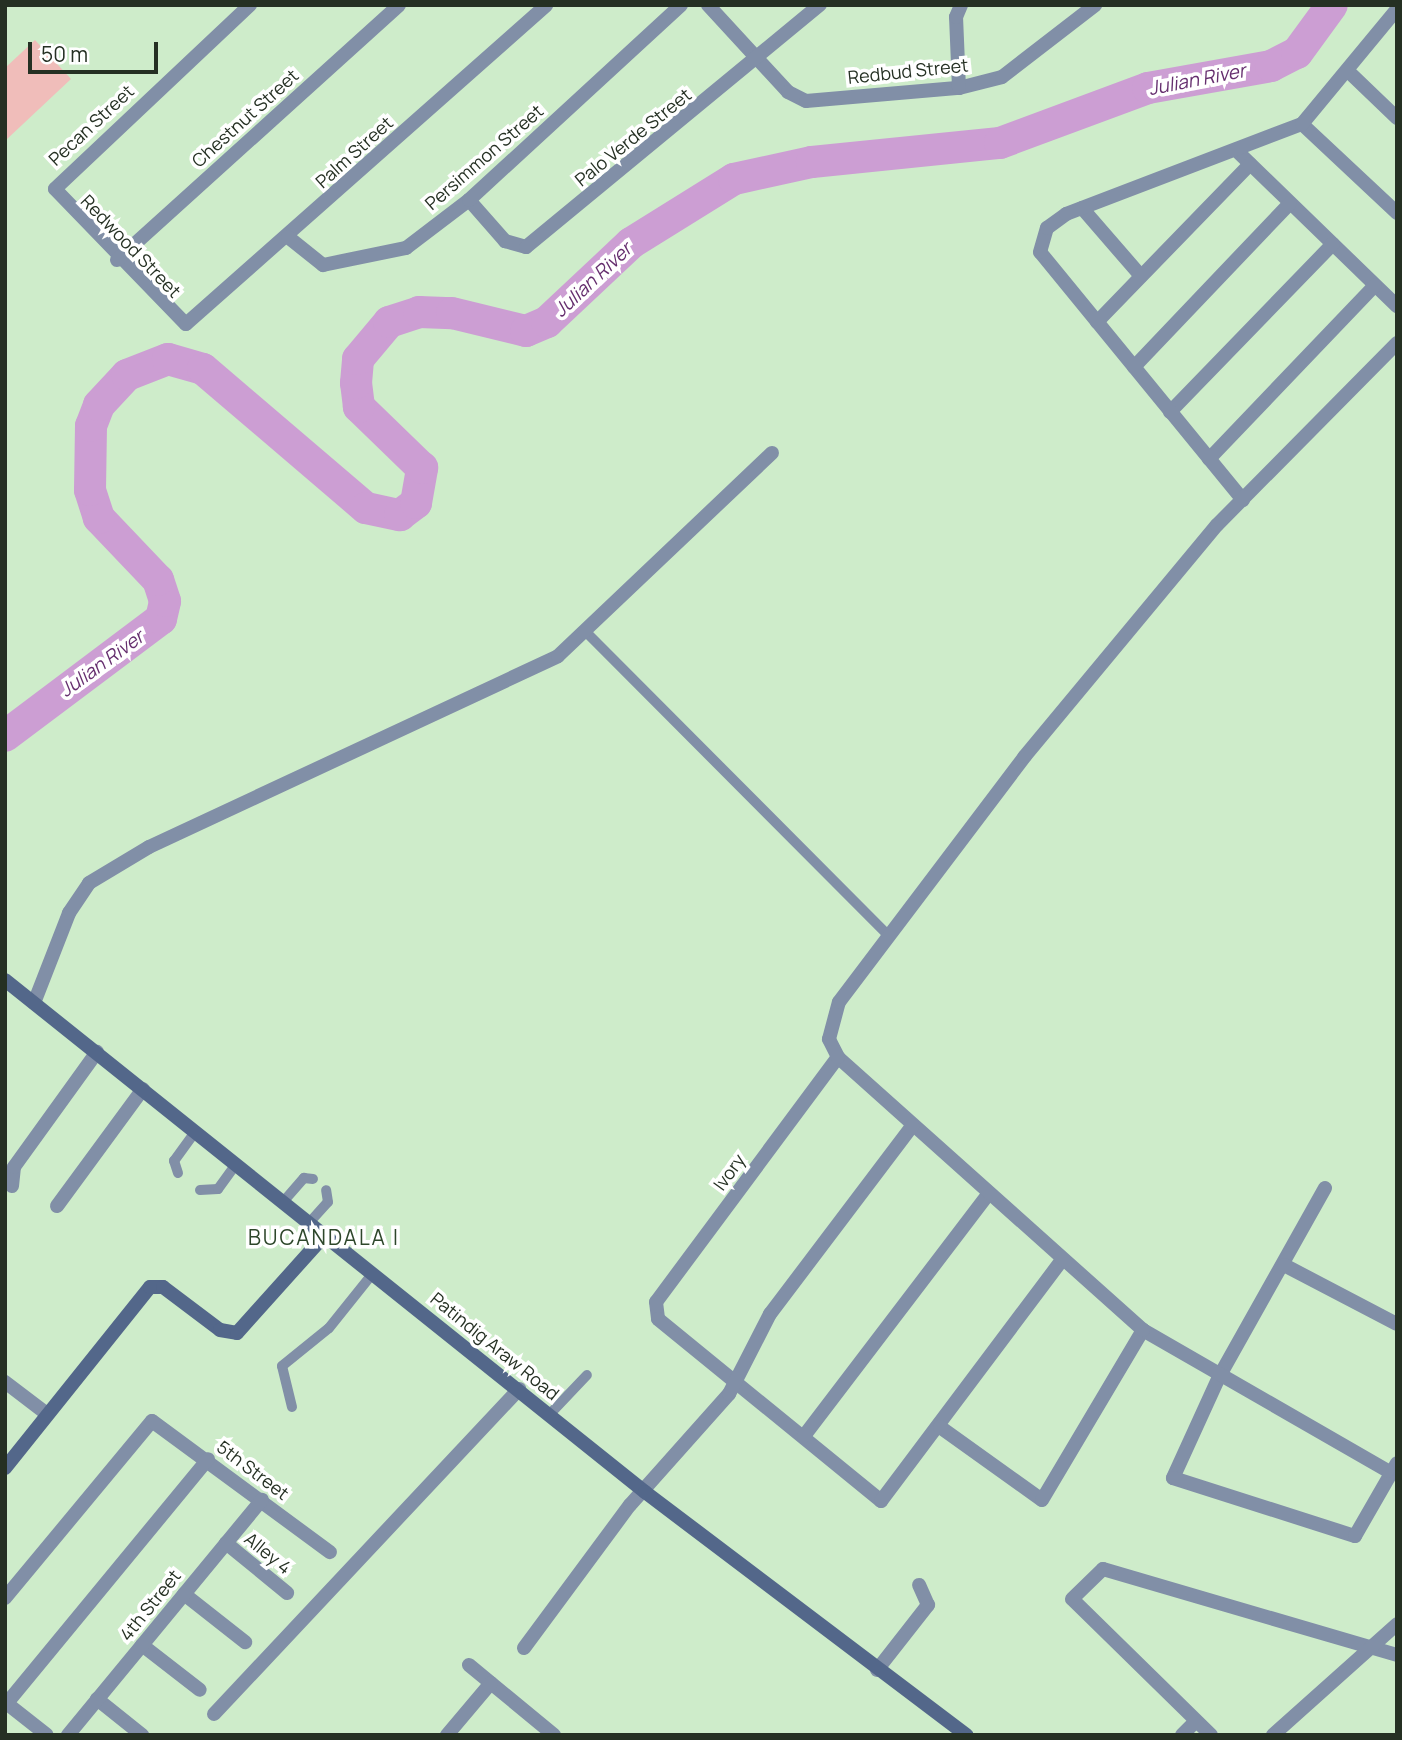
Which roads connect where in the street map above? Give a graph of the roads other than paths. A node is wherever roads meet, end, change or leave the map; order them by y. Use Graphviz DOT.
graph roads {
  1 [pos="250,5"];
  2 [pos="399,5"];
  3 [pos="546,5"];
  4 [pos="681,5"];
  5 [pos="708,5"];
  6 [pos="820,5"];
  7 [pos="961,5"];
  8 [pos="1095,5"];
  9 [pos="1395,15"];
  10 [pos="759,60"];
  11 [pos="1350,73"];
  12 [pos="959,88"];
  13 [pos="1397,118"];
  14 [pos="1302,124"];
  15 [pos="1239,153"];
  16 [pos="1250,164"];
  17 [pos="55,189"];
  18 [pos="469,200"];
  19 [pos="1290,204"];
  20 [pos="1082,208"];
  21 [pos="1397,213"];
  22 [pos="288,237"];
  23 [pos="1333,244"];
  24 [pos="117,260"];
  25 [pos="1141,276"];
  26 [pos="1375,285"];
  27 [pos="1397,306"];
  28 [pos="1097,321"];
  29 [pos="186,324"];
  30 [pos="1397,343"];
  31 [pos="1134,367"];
  32 [pos="1170,412"];
  33 [pos="772,453"];
  34 [pos="1209,459"];
  35 [pos="1243,500"];
  36 [pos="585,631"];
  37 [pos="887,934"];
  38 [pos="5,980"];
  39 [pos="34,1003"];
  40 [pos="97,1052"];
  41 [pos="838,1057"];
  42 [pos="143,1089"];
  43 [pos="912,1126"];
  44 [pos="194,1133"];
  45 [pos="236,1166"];
  46 [pos="178,1173"];
  47 [pos="313,1179"];
  48 [pos="12,1186"];
  49 [pos="1325,1188"];
  50 [pos="200,1190"];
  51 [pos="326,1191"];
  52 [pos="987,1196"];
  53 [pos="283,1202"];
  54 [pos="57,1206"];
  55 [pos="309,1223"];
  56 [pos="324,1236"];
  57 [pos="1062,1260"];
  58 [pos="1284,1265"];
  59 [pos="373,1273"];
  60 [pos="1397,1324"];
  61 [pos="1143,1331"];
  62 [pos="587,1375"];
  63 [pos="1219,1377"];
  64 [pos="738,1381"];
  65 [pos="5,1382"];
  66 [pos="519,1390"];
  67 [pos="292,1407"];
  68 [pos="47,1414"];
  69 [pos="549,1415"];
  70 [pos="940,1427"];
  71 [pos="804,1436"];
  72 [pos="208,1459"];
  73 [pos="1392,1467"];
  74 [pos="5,1468"];
  75 [pos="645,1492"];
  76 [pos="261,1500"];
  77 [pos="226,1543"];
  78 [pos="330,1552"];
  79 [pos="919,1585"];
  80 [pos="287,1593"];
  81 [pos="184,1594"];
  82 [pos="5,1598"];
  83 [pos="1397,1624"];
  84 [pos="245,1642"];
  85 [pos="142,1645"];
  86 [pos="524,1648"];
  87 [pos="1367,1651"];
  88 [pos="1397,1655"];
  89 [pos="469,1665"];
  90 [pos="877,1670"];
  91 [pos="491,1683"];
  92 [pos="200,1690"];
  93 [pos="97,1699"];
  94 [pos="6,1702"];
  95 [pos="214,1714"];
  96 [pos="1194,1723"];
  97 [pos="553,1734"];
  98 [pos="47,1735"];
  99 [pos="68,1735"];
  100 [pos="142,1735"];
  101 [pos="447,1735"];
  102 [pos="966,1735"];
  103 [pos="1182,1735"];
  104 [pos="1211,1735"];
  105 [pos="1273,1735"];
  1 -- 17 [label="street, Pecan Street"];
  2 -- 24 [label="street, Chestnut Street"];
  3 -- 22 [label="street, Palm Street"];
  4 -- 18 [label="street, Persimmon Street"];
  5 -- 10 [label="street, Redbud Street"];
  6 -- 10 [label="street, Palo Verde Street"];
  7 -- 12 [label="street"];
  8 -- 12 [label="street, Redbud Street"];
  9 -- 11 [label="street"];
  10 -- 12 [label="street, Redbud Street"];
  10 -- 18 [label="street, Palo Verde Street"];
  11 -- 13 [label="street"];
  11 -- 14 [label="street"];
  14 -- 15 [label="street"];
  14 -- 21 [label="street"];
  15 -- 16 [label="street"];
  15 -- 20 [label="street"];
  16 -- 19 [label="street"];
  16 -- 25 [label="street"];
  17 -- 24 [label="street, Redwood Street"];
  18 -- 22 [label="street, Persimmon Street"];
  19 -- 23 [label="street"];
  19 -- 31 [label="street"];
  20 -- 25 [label="street"];
  20 -- 28 [label="street"];
  22 -- 29 [label="street, Palm Street"];
  23 -- 26 [label="street"];
  23 -- 32 [label="street"];
  24 -- 29 [label="street, Redwood Street"];
  25 -- 28 [label="street"];
  26 -- 27 [label="street"];
  26 -- 34 [label="street"];
  28 -- 31 [label="street"];
  30 -- 35 [label="street"];
  31 -- 32 [label="street"];
  32 -- 34 [label="street"];
  33 -- 36 [label="street"];
  34 -- 35 [label="street"];
  35 -- 37 [label="street"];
  36 -- 37 [label="lane"];
  36 -- 39 [label="street"];
  37 -- 41 [label="street"];
  38 -- 39 [label="main road, Patindig Araw Road"];
  39 -- 40 [label="main road, Patindig Araw Road"];
  40 -- 42 [label="main road, Patindig Araw Road"];
  40 -- 48 [label="street"];
  41 -- 43 [label="street"];
  41 -- 64 [label="street, Ivory"];
  42 -- 44 [label="main road, Patindig Araw Road"];
  42 -- 54 [label="street"];
  43 -- 52 [label="street"];
  43 -- 64 [label="street"];
  44 -- 45 [label="main road, Patindig Araw Road"];
  44 -- 46 [label="lane"];
  45 -- 50 [label="lane"];
  45 -- 53 [label="main road, Patindig Araw Road"];
  47 -- 53 [label="lane"];
  49 -- 58 [label="street"];
  51 -- 55 [label="lane"];
  52 -- 57 [label="street"];
  52 -- 71 [label="street"];
  53 -- 55 [label="main road, Patindig Araw Road"];
  55 -- 56 [label="main road, Patindig Araw Road"];
  56 -- 59 [label="main road, Patindig Araw Road"];
  56 -- 68 [label="main road"];
  57 -- 61 [label="street"];
  57 -- 70 [label="street"];
  58 -- 60 [label="street"];
  58 -- 63 [label="street"];
  59 -- 66 [label="main road, Patindig Araw Road"];
  59 -- 67 [label="lane"];
  61 -- 63 [label="street"];
  61 -- 70 [label="street"];
  62 -- 69 [label="lane"];
  63 -- 73 [label="street"];
  63 -- 73 [label="street"];
  64 -- 71 [label="street"];
  64 -- 75 [label="street"];
  65 -- 68 [label="street"];
  66 -- 69 [label="main road, Patindig Araw Road"];
  66 -- 95 [label="street"];
  68 -- 74 [label="main road"];
  69 -- 75 [label="main road, Patindig Araw Road"];
  70 -- 71 [label="street"];
  72 -- 76 [label="street, 5th Street"];
  72 -- 82 [label="street, 5th Street"];
  72 -- 94 [label="street"];
  75 -- 86 [label="street"];
  75 -- 90 [label="main road, Patindig Araw Road"];
  76 -- 77 [label="street, 4th Street"];
  76 -- 78 [label="street, 5th Street"];
  77 -- 80 [label="street, Alley 4"];
  77 -- 81 [label="street, 4th Street"];
  79 -- 90 [label="street"];
  81 -- 84 [label="street"];
  81 -- 85 [label="street, 4th Street"];
  83 -- 87 [label="street"];
  85 -- 92 [label="street"];
  85 -- 93 [label="street, 4th Street"];
  87 -- 88 [label="street"];
  87 -- 96 [label="street"];
  87 -- 105 [label="street"];
  89 -- 91 [label="street"];
  90 -- 102 [label="main road, Patindig Araw Road"];
  91 -- 97 [label="street"];
  91 -- 101 [label="street"];
  93 -- 99 [label="street, 4th Street"];
  93 -- 100 [label="street"];
  94 -- 98 [label="street"];
  96 -- 103 [label="street"];
  96 -- 104 [label="street"];
}
